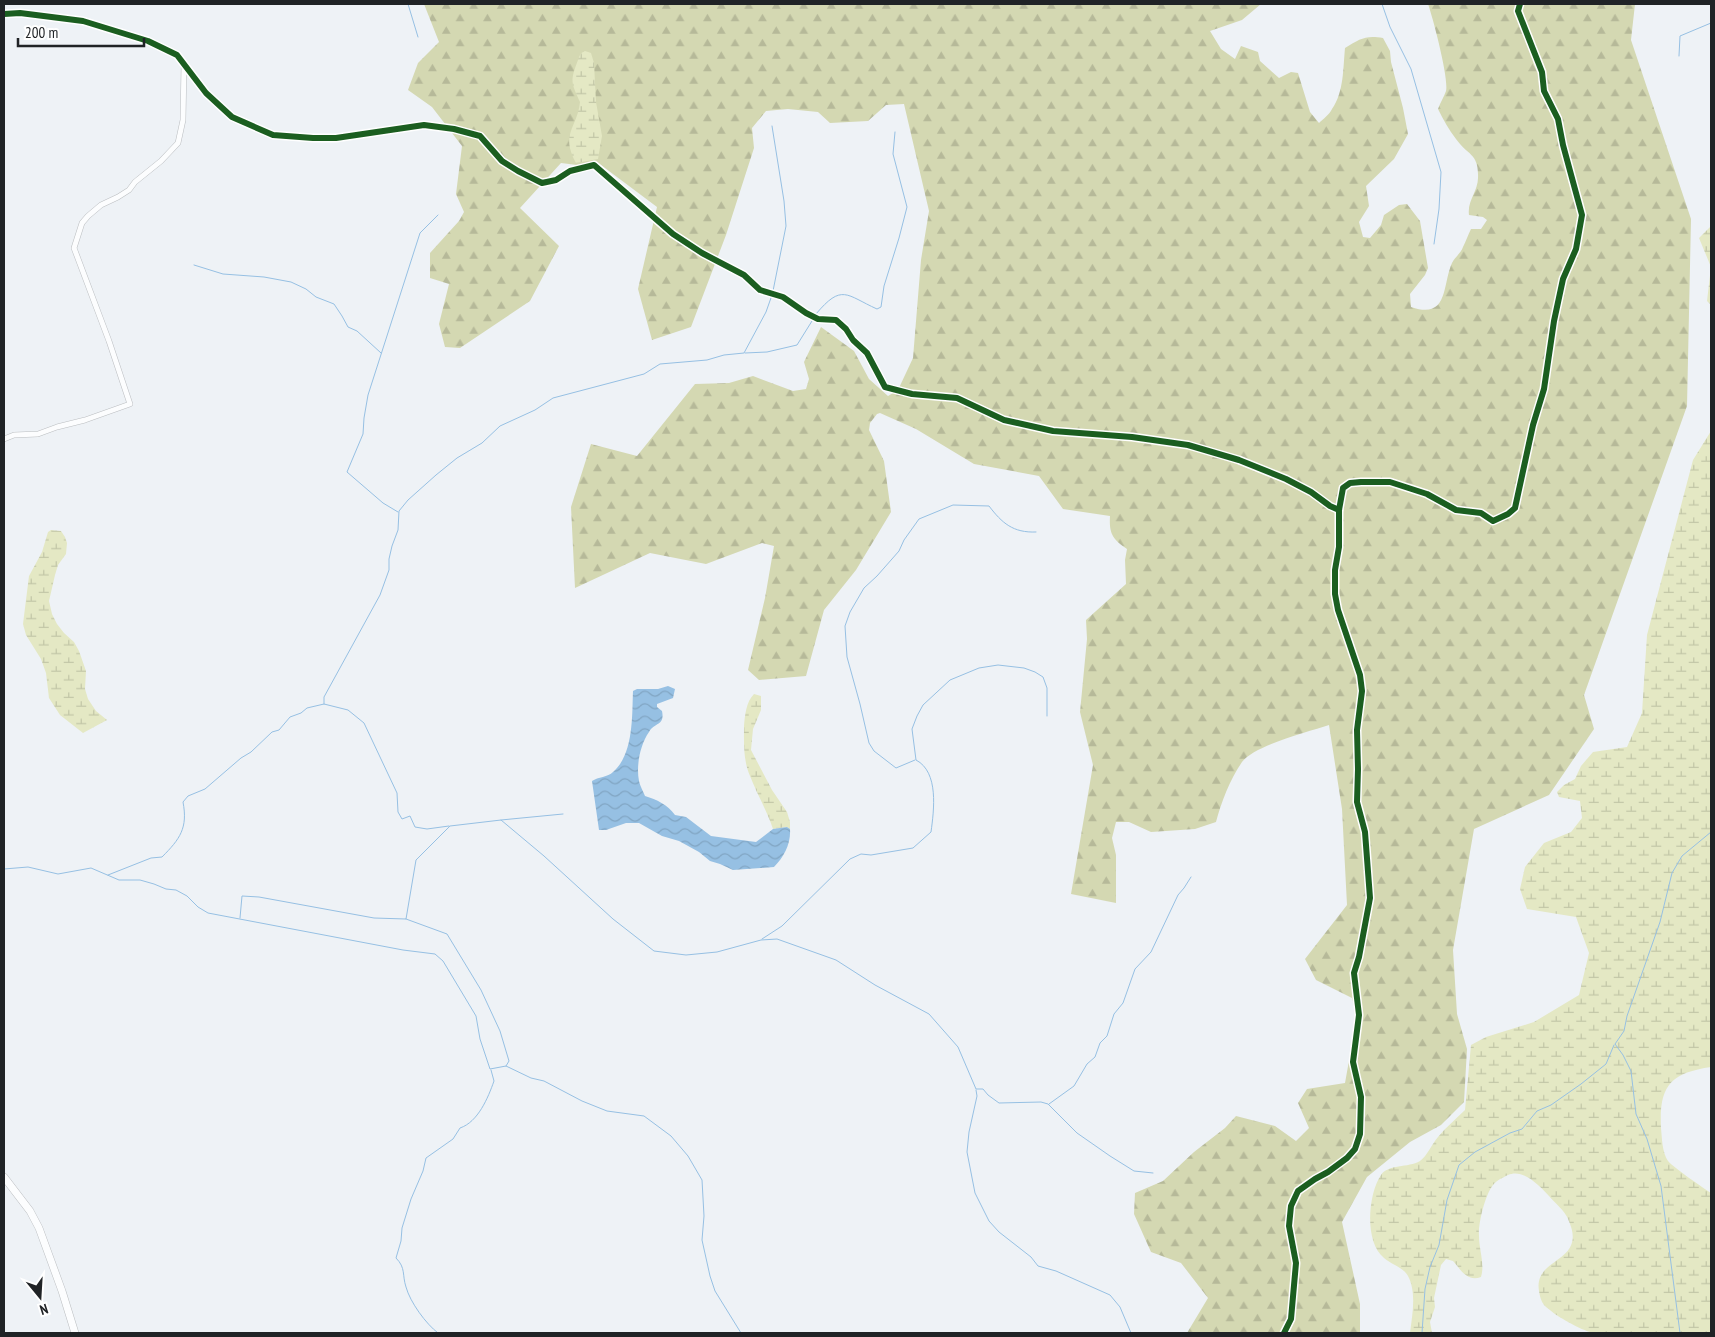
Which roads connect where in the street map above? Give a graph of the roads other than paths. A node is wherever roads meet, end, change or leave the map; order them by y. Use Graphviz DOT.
graph roads {
  1 [pos="1520,4"];
  2 [pos="4,14"];
  3 [pos="184,64"];
  4 [pos="4,439"];
  5 [pos="1339,510"];
  6 [pos="4,1177"];
  7 [pos="74,1333"];
  8 [pos="1284,1333"];
  1 -- 5 [label="street"];
  2 -- 3 [label="street"];
  3 -- 4 [label="street"];
  3 -- 5 [label="street"];
  5 -- 8 [label="street"];
  6 -- 7 [label="main road"];
}
